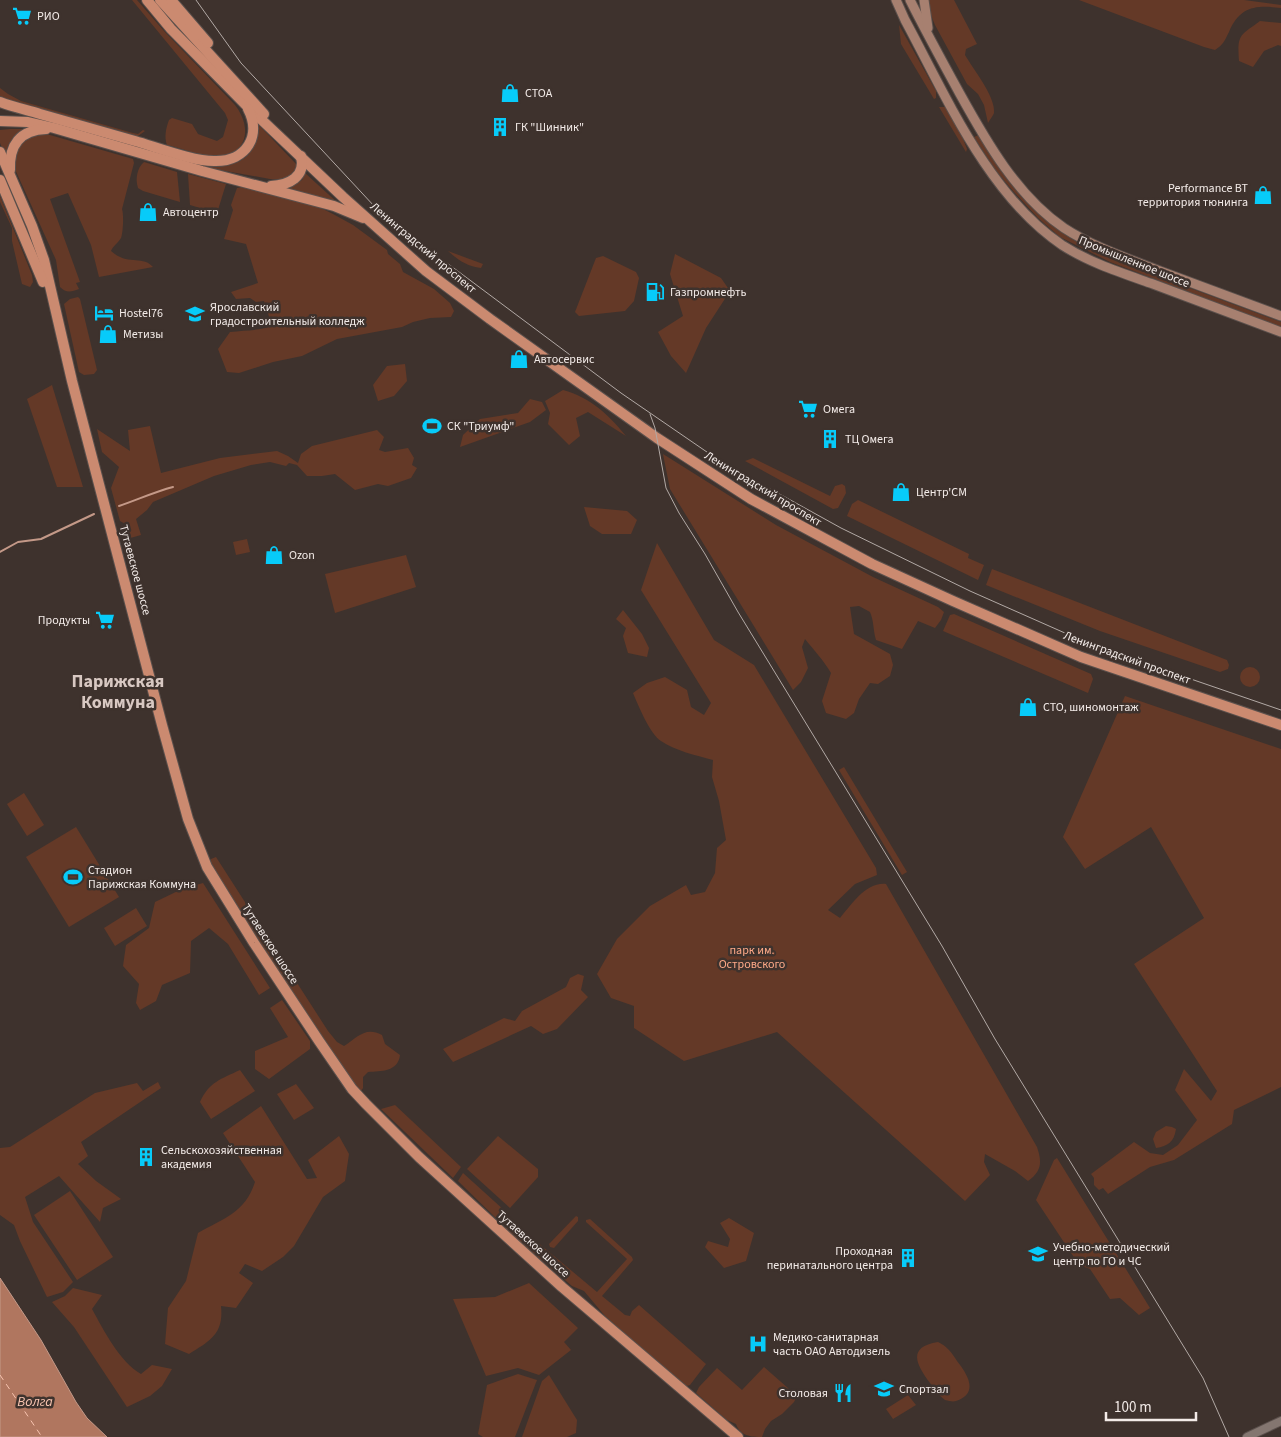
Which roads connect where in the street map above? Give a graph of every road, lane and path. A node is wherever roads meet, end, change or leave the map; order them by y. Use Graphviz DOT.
graph roads {
  1 [pos="147,0"];
  2 [pos="160,0"];
  3 [pos="171,0"];
  4 [pos="894,0"];
  5 [pos="910,0"];
  6 [pos="924,0"];
  7 [pos="931,41"];
  8 [pos="241,88"];
  9 [pos="0,102"];
  10 [pos="245,104"];
  11 [pos="0,121"];
  12 [pos="54,128"];
  13 [pos="147,150"];
  14 [pos="0,152"];
  15 [pos="301,156"];
  16 [pos="204,160"];
  17 [pos="202,171"];
  18 [pos="11,176"];
  19 [pos="0,180"];
  20 [pos="264,187"];
  21 [pos="372,223"];
  22 [pos="47,284"];
  23 [pos="1281,316"];
  24 [pos="1281,332"];
  25 [pos="1281,725"];
  26 [pos="1281,1421"];
  27 [pos="738,1437"];
  28 [pos="1247,1437"];
  1 -- 10 [label="main road, Ленинградский проспект"];
  2 -- 8 [label="main road, Ленинградский проспект"];
  3 -- 8 [label="main road"];
  4 -- 24 [label="main road, Промышленное шоссе"];
  5 -- 7 [label="main road, Промышленное шоссе"];
  6 -- 7 [label="main road"];
  7 -- 23 [label="main road, Промышленное шоссе"];
  8 -- 15 [label="main road, Ленинградский проспект"];
  9 -- 13 [label="main road"];
  10 -- 15 [label="main road, Ленинградский проспект"];
  10 -- 16 [label="main road"];
  11 -- 12 [label="main road"];
  12 -- 13 [label="main road"];
  12 -- 18 [label="main road"];
  13 -- 16 [label="main road"];
  13 -- 17 [label="main road"];
  14 -- 18 [label="main road, Тутаевское шоссе"];
  15 -- 20 [label="main road"];
  15 -- 21 [label="main road, Ленинградский проспект"];
  16 -- 17 [label="main road"];
  17 -- 20 [label="main road"];
  18 -- 22 [label="main road, Тутаевское шоссе"];
  19 -- 22 [label="main road, Тутаевское шоссе"];
  20 -- 21 [label="main road"];
  21 -- 25 [label="main road, Ленинградский проспект"];
  22 -- 27 [label="main road, Тутаевское шоссе"];
  26 -- 28 [label="street"];
}
